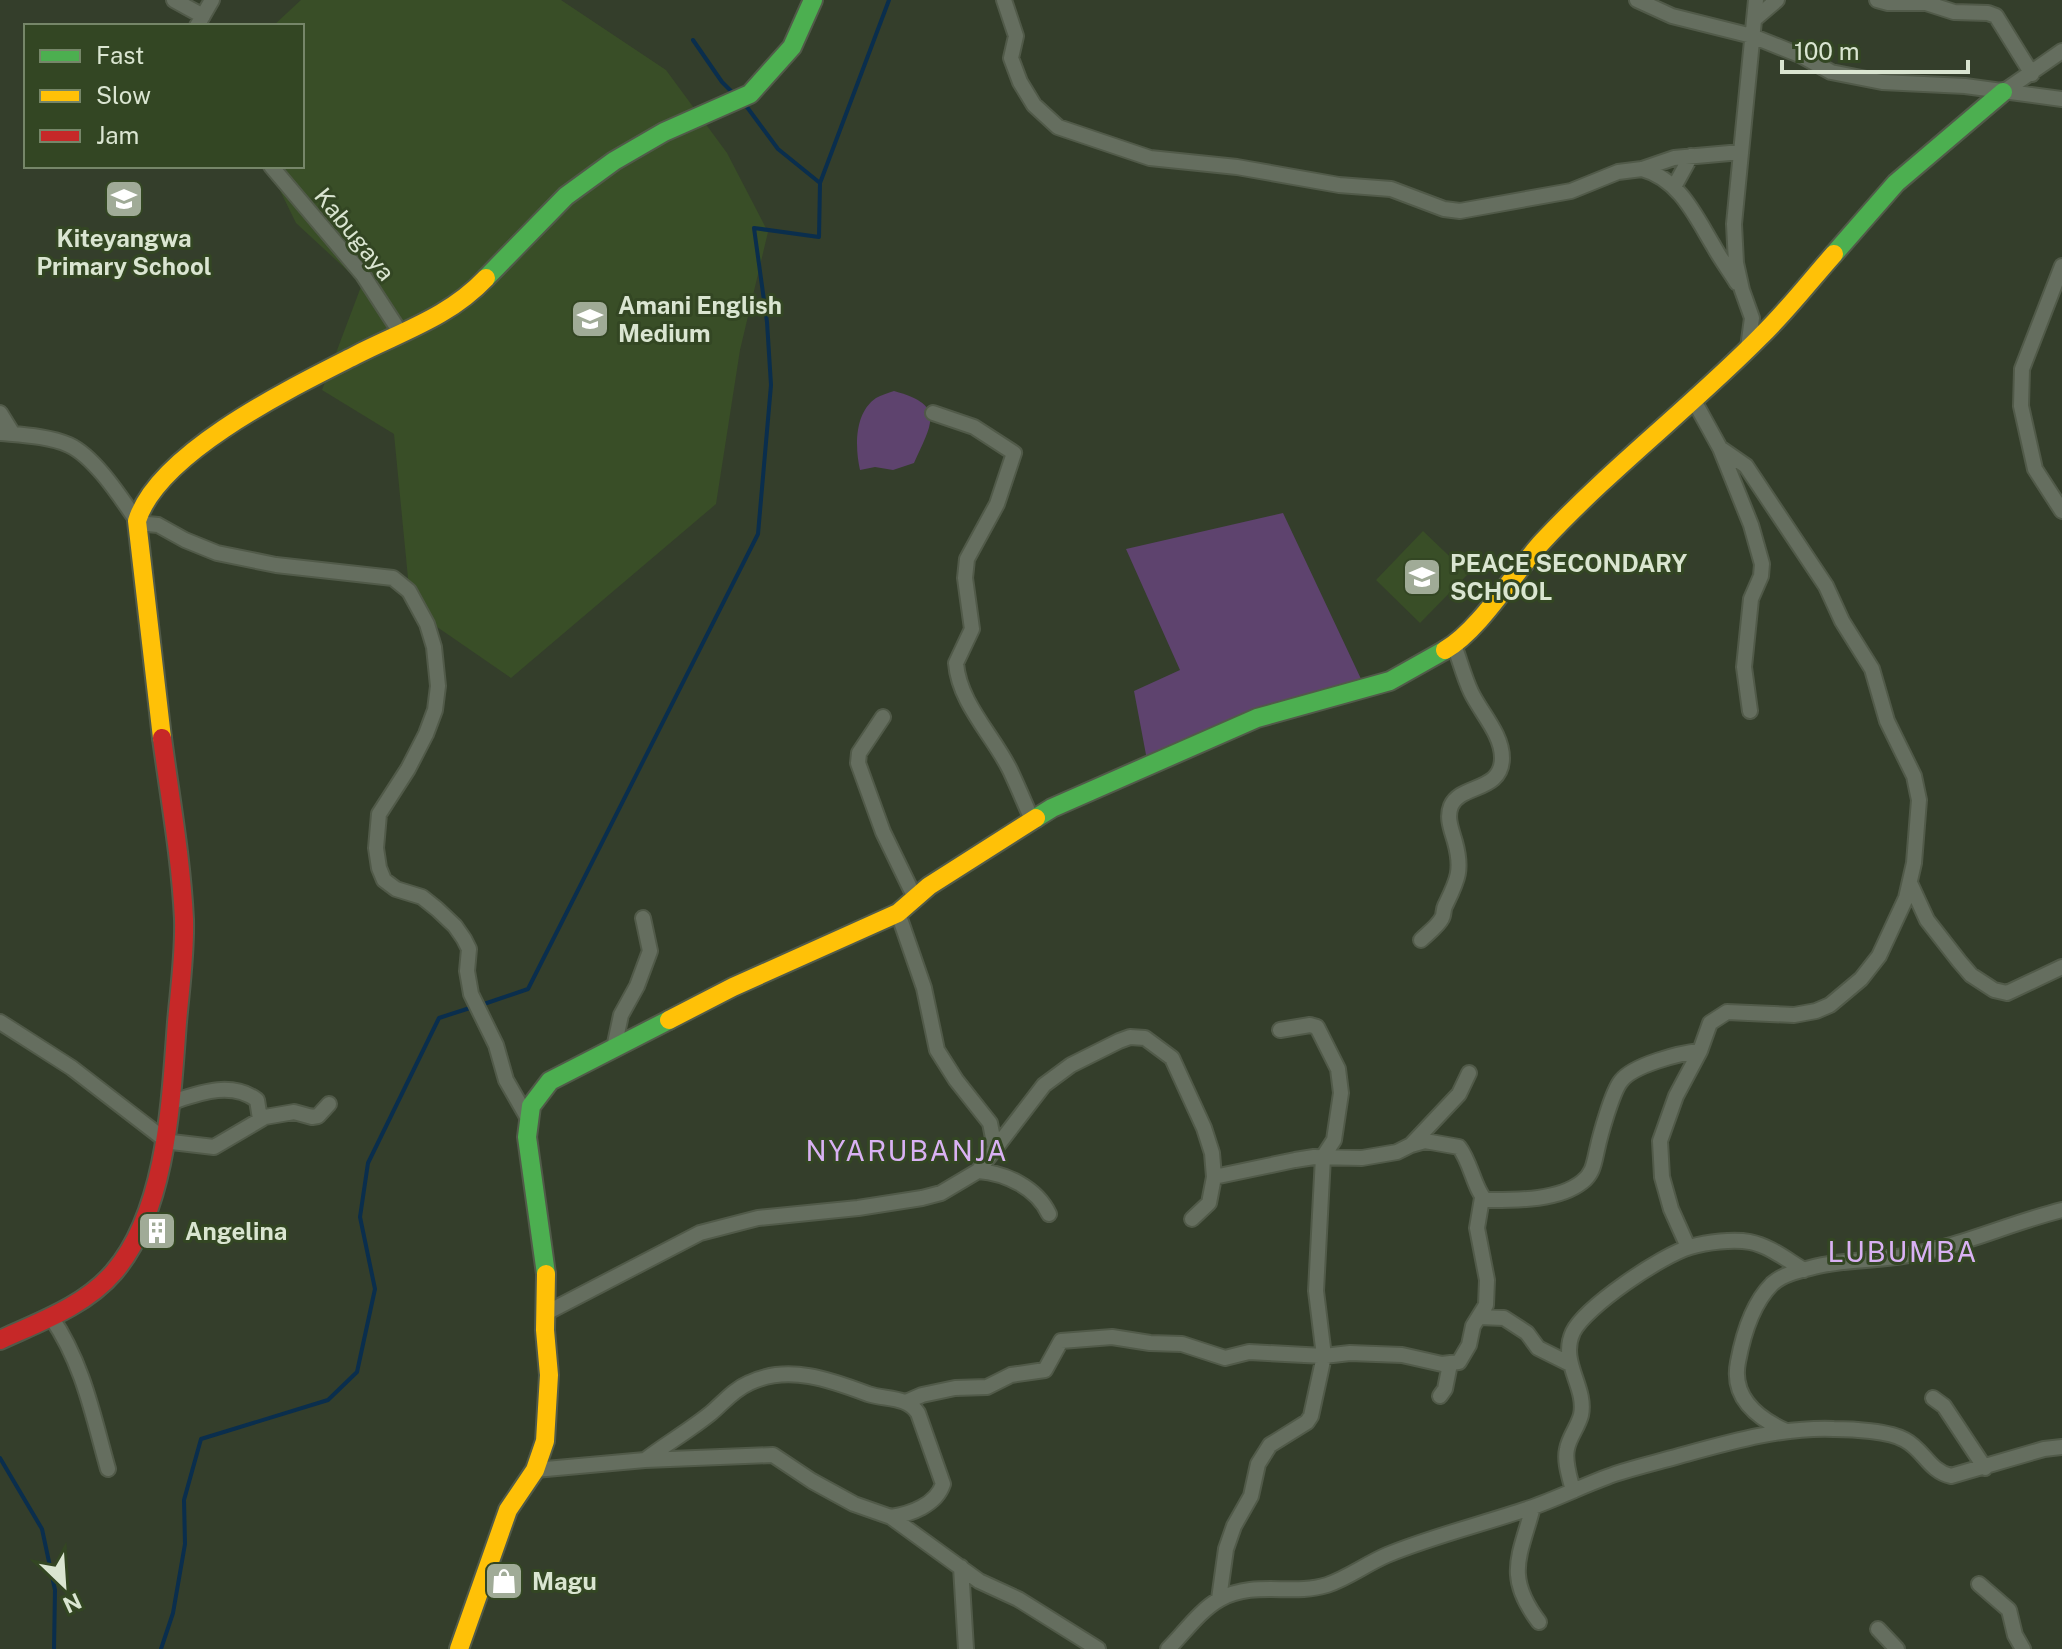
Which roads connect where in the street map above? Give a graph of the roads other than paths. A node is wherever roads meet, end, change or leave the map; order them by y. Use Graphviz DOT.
graph roads {
  1 [pos="174,0"];
  2 [pos="212,0"];
  3 [pos="813,0"];
  4 [pos="1004,0"];
  5 [pos="1637,0"];
  6 [pos="1756,0"];
  7 [pos="1777,0"];
  8 [pos="1877,0"];
  9 [pos="1756,18"];
  10 [pos="200,21"];
  11 [pos="1752,36"];
  12 [pos="2062,51"];
  13 [pos="2032,74"];
  14 [pos="2003,92"];
  15 [pos="2062,99"];
  16 [pos="1741,152"];
  17 [pos="1691,156"];
  18 [pos="273,168"];
  19 [pos="1642,169"];
  20 [pos="1674,187"];
  21 [pos="2062,266"];
  22 [pos="1742,290"];
  23 [pos="400,332"];
  24 [pos="1748,348"];
  25 [pos="1693,399"];
  26 [pos="0,413"];
  27 [pos="933,413"];
  28 [pos="7,434"];
  29 [pos="1720,448"];
  30 [pos="2062,511"];
  31 [pos="137,522"];
  32 [pos="1454,645"];
  33 [pos="1750,711"];
  34 [pos="883,717"];
  35 [pos="1033,822"];
  36 [pos="1910,883"];
  37 [pos="915,898"];
  38 [pos="898,913"];
  39 [pos="643,918"];
  40 [pos="1421,940"];
  41 [pos="2062,967"];
  42 [pos="0,1022"];
  43 [pos="1280,1030"];
  44 [pos="614,1048"];
  45 [pos="1700,1051"];
  46 [pos="1469,1073"];
  47 [pos="169,1103"];
  48 [pos="329,1104"];
  49 [pos="526,1115"];
  50 [pos="260,1119"];
  51 [pos="164,1140"];
  52 [pos="1411,1145"];
  53 [pos="995,1148"];
  54 [pos="1323,1157"];
  55 [pos="978,1171"];
  56 [pos="1214,1177"];
  57 [pos="1482,1198"];
  58 [pos="2062,1210"];
  59 [pos="1049,1214"];
  60 [pos="1192,1219"];
  61 [pos="1688,1247"];
  62 [pos="1804,1270"];
  63 [pos="546,1313"];
  64 [pos="51,1317"];
  65 [pos="1479,1317"];
  66 [pos="0,1340"];
  67 [pos="1324,1356"];
  68 [pos="1450,1364"];
  69 [pos="1570,1364"];
  70 [pos="1440,1396"];
  71 [pos="1933,1398"];
  72 [pos="906,1402"];
  73 [pos="1786,1431"];
  74 [pos="2062,1447"];
  75 [pos="645,1460"];
  76 [pos="1985,1468"];
  77 [pos="108,1469"];
  78 [pos="535,1470"];
  79 [pos="1573,1491"];
  80 [pos="1533,1507"];
  81 [pos="891,1517"];
  82 [pos="961,1567"];
  83 [pos="1979,1584"];
  84 [pos="1219,1599"];
  85 [pos="1539,1622"];
  86 [pos="1878,1629"];
  87 [pos="459,1649"];
  88 [pos="966,1649"];
  89 [pos="1098,1649"];
  90 [pos="1168,1649"];
  91 [pos="1897,1649"];
  92 [pos="2023,1649"];
  1 -- 10 [label="street"];
  2 -- 10 [label="street"];
  3 -- 23 [label="street"];
  4 -- 19 [label="street"];
  5 -- 11 [label="street"];
  6 -- 9 [label="street"];
  7 -- 9 [label="street"];
  8 -- 13 [label="street"];
  9 -- 11 [label="street"];
  11 -- 14 [label="street"];
  11 -- 16 [label="street"];
  12 -- 13 [label="street"];
  13 -- 14 [label="street"];
  14 -- 15 [label="street"];
  14 -- 24 [label="street"];
  16 -- 17 [label="street"];
  16 -- 22 [label="street"];
  17 -- 19 [label="street"];
  17 -- 20 [label="street"];
  18 -- 23 [label="street, Kabugaya"];
  19 -- 20 [label="street"];
  20 -- 22 [label="street"];
  21 -- 30 [label="street"];
  22 -- 24 [label="street"];
  23 -- 31 [label="street"];
  24 -- 25 [label="street"];
  25 -- 29 [label="street"];
  25 -- 32 [label="street"];
  26 -- 28 [label="street"];
  27 -- 35 [label="street"];
  28 -- 31 [label="street"];
  29 -- 33 [label="street"];
  29 -- 36 [label="street"];
  31 -- 47 [label="street"];
  31 -- 49 [label="street"];
  32 -- 35 [label="street"];
  32 -- 40 [label="street"];
  34 -- 37 [label="street"];
  35 -- 37 [label="street"];
  36 -- 41 [label="street"];
  36 -- 45 [label="street"];
  37 -- 38 [label="street"];
  38 -- 44 [label="street"];
  38 -- 53 [label="street"];
  39 -- 44 [label="street"];
  42 -- 51 [label="street"];
  43 -- 54 [label="street"];
  44 -- 49 [label="street"];
  45 -- 57 [label="street"];
  45 -- 61 [label="street"];
  46 -- 52 [label="street"];
  47 -- 50 [label="street"];
  47 -- 51 [label="street"];
  48 -- 50 [label="street"];
  49 -- 63 [label="street"];
  50 -- 51 [label="street"];
  51 -- 64 [label="street"];
  52 -- 54 [label="street"];
  52 -- 57 [label="street"];
  53 -- 55 [label="street"];
  53 -- 56 [label="street"];
  54 -- 56 [label="street"];
  54 -- 67 [label="street"];
  55 -- 59 [label="street"];
  55 -- 63 [label="street"];
  56 -- 60 [label="street"];
  57 -- 65 [label="street"];
  58 -- 62 [label="street"];
  61 -- 62 [label="street"];
  61 -- 69 [label="street"];
  62 -- 73 [label="street"];
  63 -- 78 [label="street"];
  64 -- 66 [label="street"];
  64 -- 77 [label="street"];
  65 -- 68 [label="street"];
  65 -- 69 [label="street"];
  67 -- 68 [label="street"];
  67 -- 72 [label="street"];
  67 -- 84 [label="street"];
  68 -- 70 [label="street"];
  69 -- 79 [label="street"];
  71 -- 76 [label="street"];
  72 -- 75 [label="street"];
  72 -- 81 [label="street"];
  73 -- 76 [label="street"];
  73 -- 79 [label="street"];
  74 -- 76 [label="street"];
  75 -- 78 [label="street"];
  75 -- 81 [label="street"];
  78 -- 87 [label="street"];
  79 -- 80 [label="street"];
  80 -- 84 [label="street"];
  80 -- 85 [label="street"];
  81 -- 82 [label="street"];
  82 -- 88 [label="street"];
  82 -- 89 [label="street"];
  83 -- 92 [label="street"];
  84 -- 90 [label="street"];
  86 -- 91 [label="street"];
}
